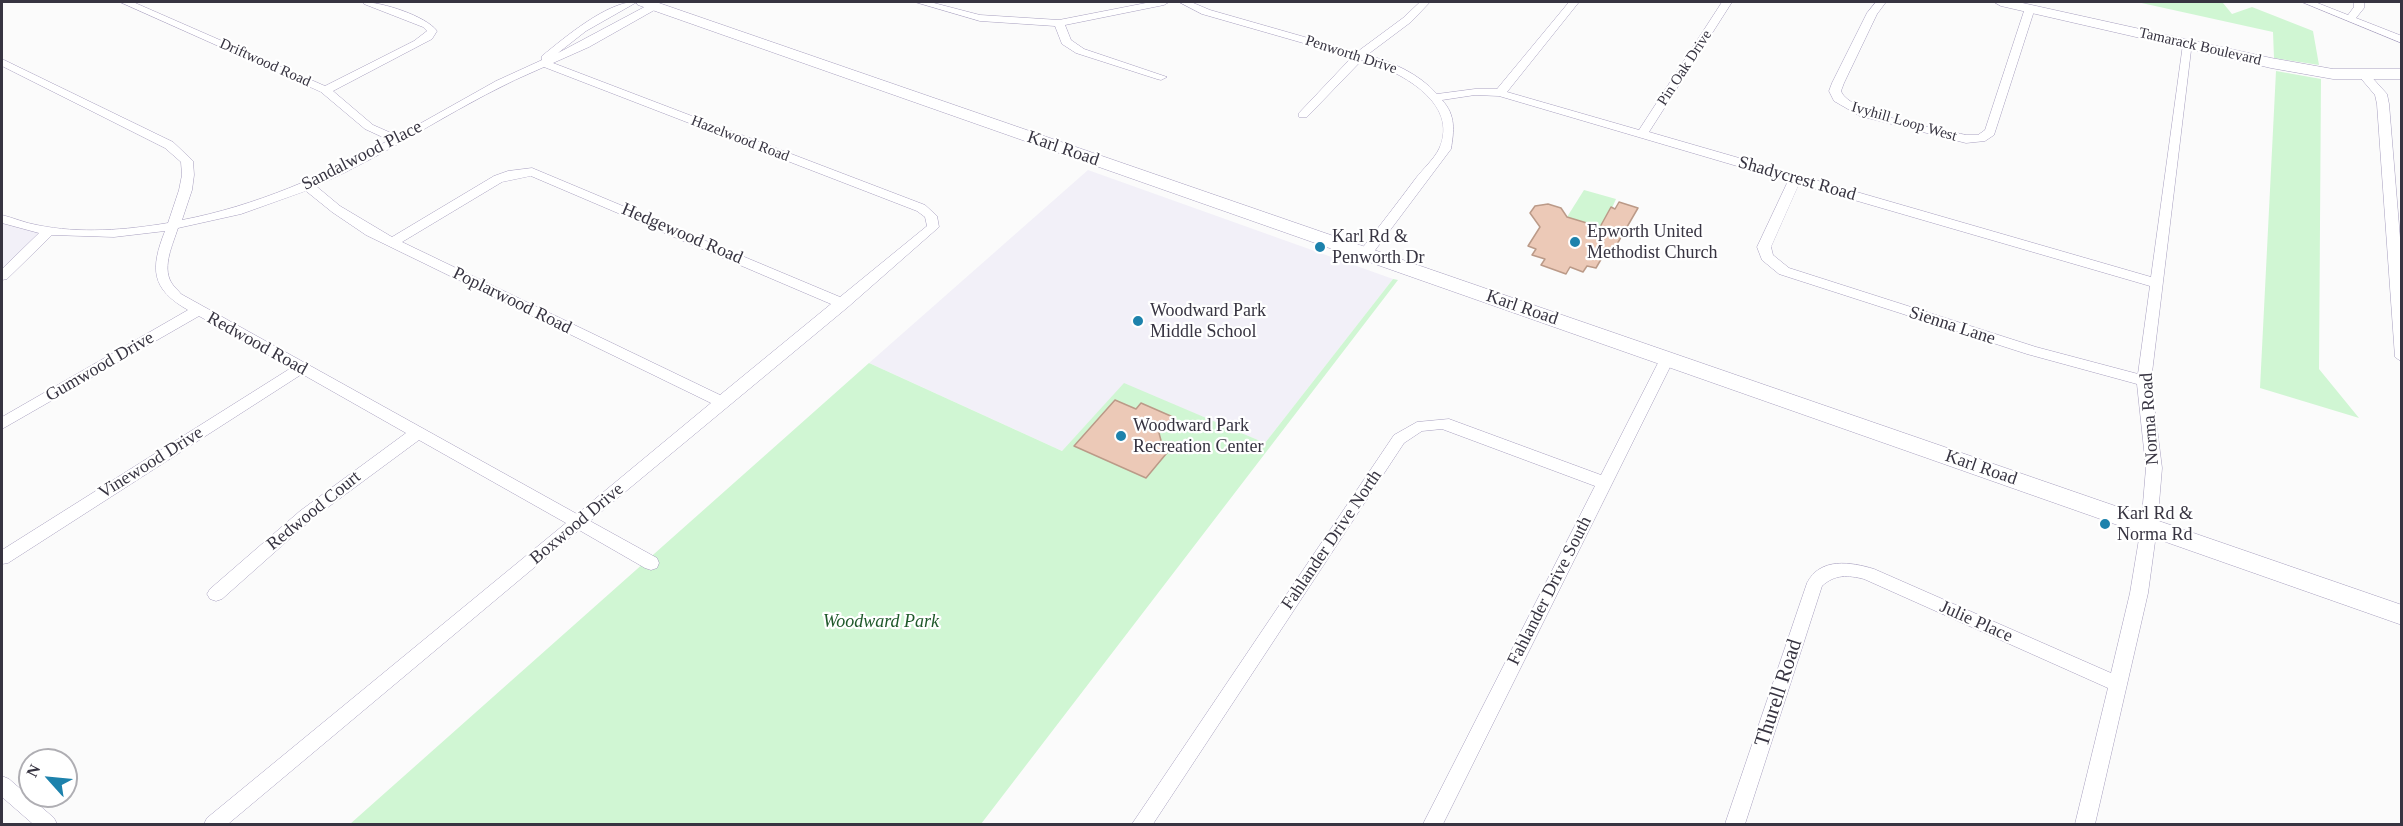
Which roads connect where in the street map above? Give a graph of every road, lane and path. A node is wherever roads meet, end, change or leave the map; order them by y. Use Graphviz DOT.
graph roads {
  1 [pos="125,2"];
  2 [pos="368,2"];
  3 [pos="632,2"];
  4 [pos="920,2"];
  5 [pos="1164,2"];
  6 [pos="1184,2"];
  7 [pos="1425,2"];
  8 [pos="1574,2"];
  9 [pos="1727,2"];
  10 [pos="1881,2"];
  11 [pos="2001,2"];
  12 [pos="2307,2"];
  13 [pos="2360,2"];
  14 [pos="653,3"];
  15 [pos="2030,8"];
  16 [pos="2351,17"];
  17 [pos="1059,22"];
  18 [pos="2402,40"];
  19 [pos="2188,44"];
  20 [pos="1360,56"];
  21 [pos="2,62"];
  22 [pos="542,63"];
  23 [pos="2402,74"];
  24 [pos="2364,75"];
  25 [pos="1161,77"];
  26 [pos="325,90"];
  27 [pos="1500,93"];
  28 [pos="1436,98"];
  29 [pos="1303,115"];
  30 [pos="1642,134"];
  31 [pos="396,139"];
  32 [pos="2386,143"];
  33 [pos="2402,147"];
  34 [pos="1795,179"];
  35 [pos="308,186"];
  36 [pos="2,219"];
  37 [pos="933,220"];
  38 [pos="173,226"];
  39 [pos="49,231"];
  40 [pos="393,242"];
  41 [pos="1365,254"];
  42 [pos="2398,267"];
  43 [pos="2,276"];
  44 [pos="2156,283"];
  45 [pos="843,304"];
  46 [pos="198,310"];
  47 [pos="2402,357"];
  48 [pos="1668,359"];
  49 [pos="301,368"];
  50 [pos="2144,381"];
  51 [pos="723,404"];
  52 [pos="2,424"];
  53 [pos="417,433"];
  54 [pos="1605,483"];
  55 [pos="578,523"];
  56 [pos="2149,527"];
  57 [pos="2,558"];
  58 [pos="651,563"];
  59 [pos="1833,570"];
  60 [pos="216,594"];
  61 [pos="2402,615"];
  62 [pos="2117,684"];
  63 [pos="2,785"];
  64 [pos="47,825"];
  65 [pos="214,825"];
  66 [pos="1142,825"];
  67 [pos="1433,825"];
  68 [pos="1735,825"];
  69 [pos="2085,825"];
  1 -- 26 [label="street, Driftwood Road"];
  2 -- 26 [label="street"];
  3 -- 22 [label="street, Sandalwood Place"];
  4 -- 17 [label="street"];
  5 -- 17 [label="street"];
  6 -- 20 [label="street, Penworth Drive"];
  7 -- 20 [label="street"];
  8 -- 27 [label="street"];
  9 -- 30 [label="street, Pin Oak Drive"];
  10 -- 15 [label="street, Ivyhill Loop West"];
  11 -- 15 [label="main road, Tamarack Boulevard"];
  12 -- 16 [label="street"];
  13 -- 16 [label="street"];
  14 -- 22 [label="street, Sandalwood Place"];
  14 -- 41 [label="main road, Karl Road"];
  15 -- 19 [label="main road, Tamarack Boulevard"];
  16 -- 18 [label="street"];
  17 -- 25 [label="street"];
  19 -- 24 [label="main road, Tamarack Boulevard"];
  19 -- 44 [label="street, Norma Road"];
  20 -- 28 [label="street, Penworth Drive"];
  20 -- 29 [label="street"];
  21 -- 38 [label="street, Redwood Road"];
  22 -- 31 [label="street, Sandalwood Place"];
  22 -- 37 [label="street, Hazelwood Road"];
  23 -- 24 [label="main road, Tamarack Boulevard"];
  24 -- 32 [label="street"];
  26 -- 31 [label="street, Driftwood Road"];
  27 -- 28 [label="street, Shadycrest Road"];
  27 -- 30 [label="street, Shadycrest Road"];
  28 -- 41 [label="street, Penworth Drive"];
  30 -- 34 [label="street, Shadycrest Road"];
  31 -- 35 [label="street, Sandalwood Place"];
  32 -- 33 [label="street"];
  32 -- 42 [label="street"];
  34 -- 44 [label="street, Shadycrest Road"];
  34 -- 50 [label="street, Sienna Lane"];
  35 -- 38 [label="street, Sandalwood Place"];
  35 -- 40 [label="street, Poplarwood Road"];
  36 -- 39 [label="street, Sandalwood Place"];
  37 -- 45 [label="street, Boxwood Drive"];
  38 -- 39 [label="street, Sandalwood Place"];
  38 -- 46 [label="street, Redwood Road"];
  39 -- 43 [label="street"];
  40 -- 45 [label="street, Hedgewood Road"];
  40 -- 51 [label="street, Poplarwood Road"];
  41 -- 48 [label="main road, Karl Road"];
  42 -- 47 [label="street"];
  44 -- 50 [label="street, Norma Road"];
  45 -- 51 [label="street, Boxwood Drive"];
  46 -- 49 [label="street, Redwood Road"];
  46 -- 52 [label="street, Gumwood Drive"];
  48 -- 54 [label="street, Fahlander Drive South"];
  48 -- 56 [label="main road, Karl Road"];
  49 -- 53 [label="street, Redwood Road"];
  49 -- 57 [label="street, Vinewood Drive"];
  50 -- 56 [label="street, Norma Road"];
  51 -- 55 [label="street, Boxwood Drive"];
  53 -- 55 [label="street, Redwood Road"];
  53 -- 60 [label="street, Redwood Court"];
  54 -- 66 [label="street, Fahlander Drive North"];
  54 -- 67 [label="street, Fahlander Drive South"];
  55 -- 58 [label="street, Redwood Road"];
  55 -- 65 [label="street, Boxwood Drive"];
  56 -- 61 [label="main road, Karl Road"];
  56 -- 62 [label="street, Norma Road"];
  59 -- 62 [label="street, Julie Place"];
  59 -- 68 [label="street, Thurell Road"];
  62 -- 69 [label="street, Norma Road"];
  63 -- 64 [label="street"];
}
